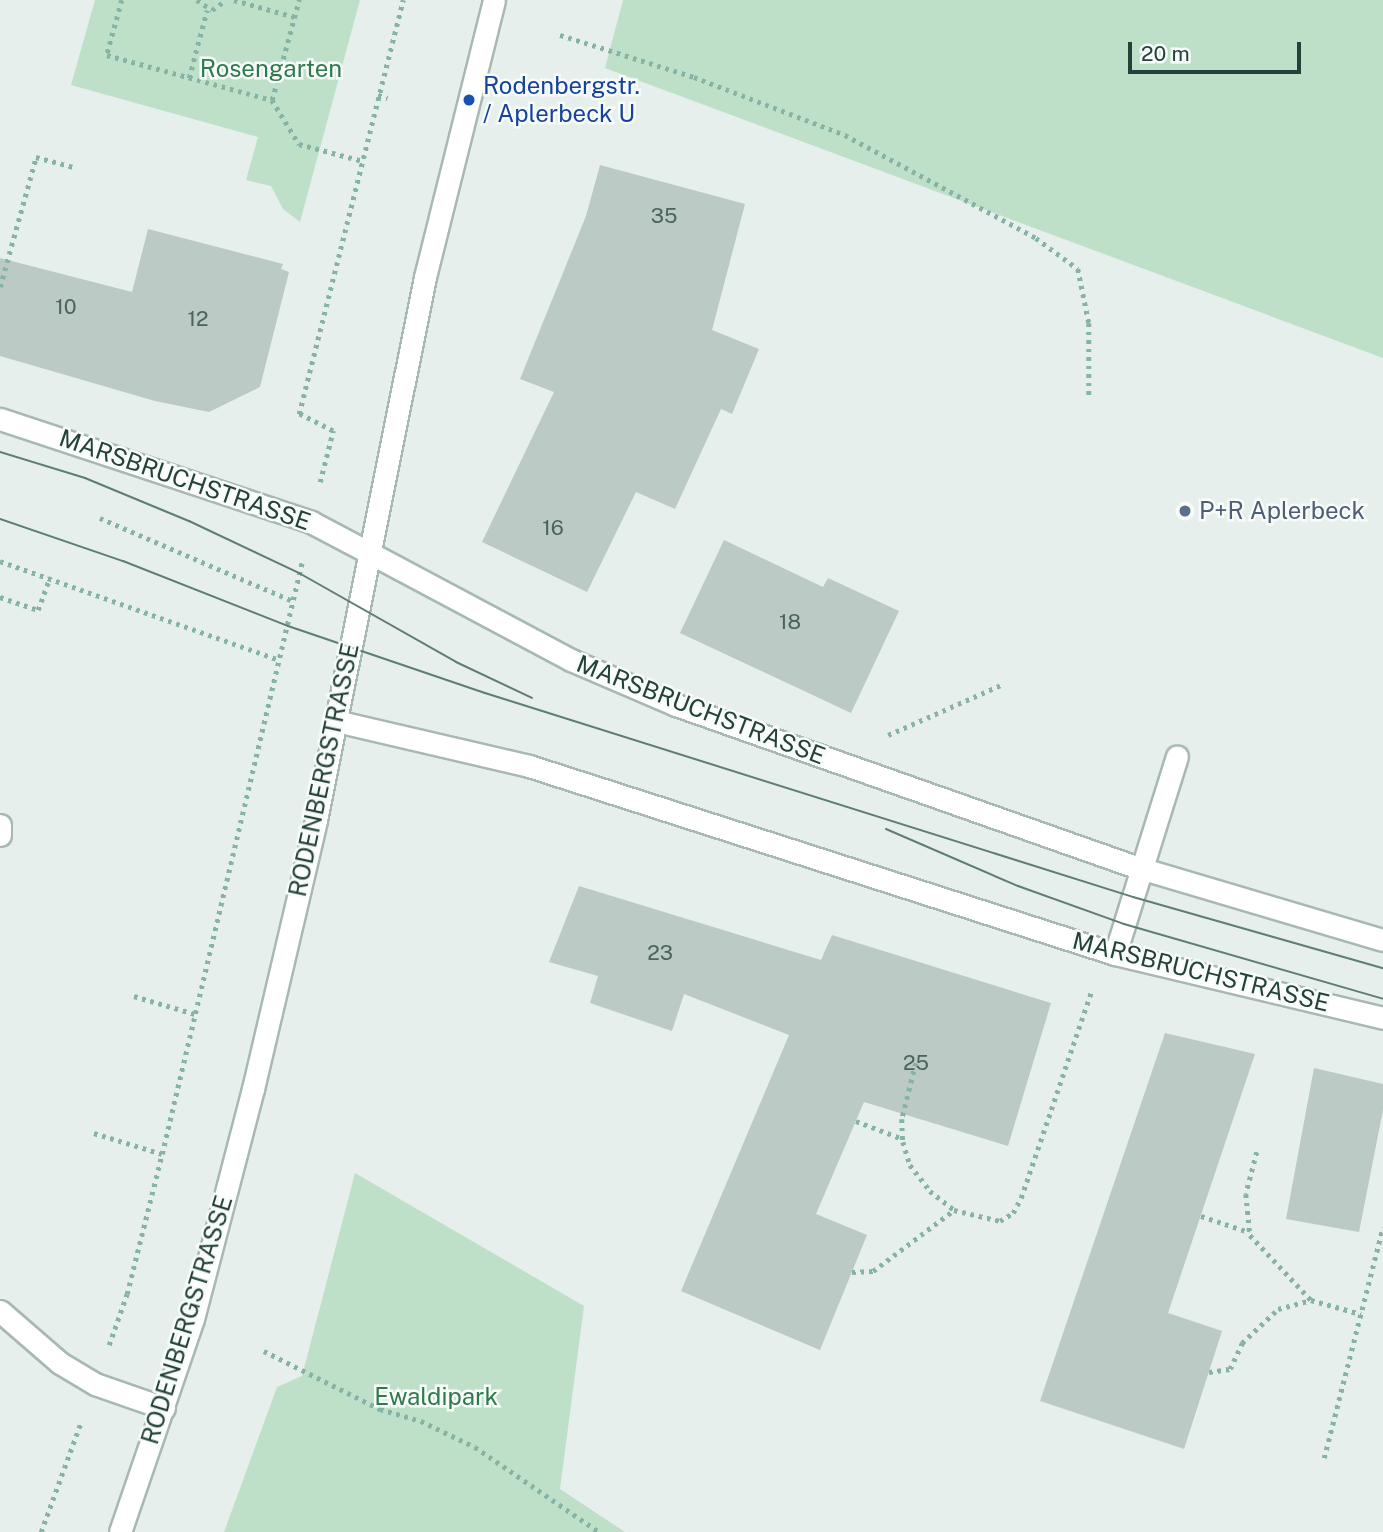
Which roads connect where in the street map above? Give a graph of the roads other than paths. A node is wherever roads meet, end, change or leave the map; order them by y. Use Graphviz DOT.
graph roads {
  1 [pos="494,0"];
  2 [pos="0,419"];
  3 [pos="369,552"];
  4 [pos="336,721"];
  5 [pos="1177,756"];
  6 [pos="0,825"];
  7 [pos="0,835"];
  8 [pos="1143,869"];
  9 [pos="1383,940"];
  10 [pos="1110,952"];
  11 [pos="1383,1018"];
  12 [pos="0,1311"];
  13 [pos="164,1408"];
  14 [pos="120,1532"];
  1 -- 3 [label="street, RODENBERGSTRASSE"];
  2 -- 3 [label="street, MARSBRUCHSTRASSE"];
  3 -- 4 [label="street, RODENBERGSTRASSE"];
  3 -- 8 [label="street, MARSBRUCHSTRASSE"];
  4 -- 10 [label="street, MARSBRUCHSTRASSE"];
  4 -- 13 [label="street, RODENBERGSTRASSE"];
  5 -- 8 [label="street"];
  6 -- 7 [label="street"];
  8 -- 9 [label="street, MARSBRUCHSTRASSE"];
  8 -- 10 [label="street"];
  10 -- 11 [label="street, MARSBRUCHSTRASSE"];
  12 -- 13 [label="street"];
  13 -- 14 [label="street, RODENBERGSTRASSE"];
}
